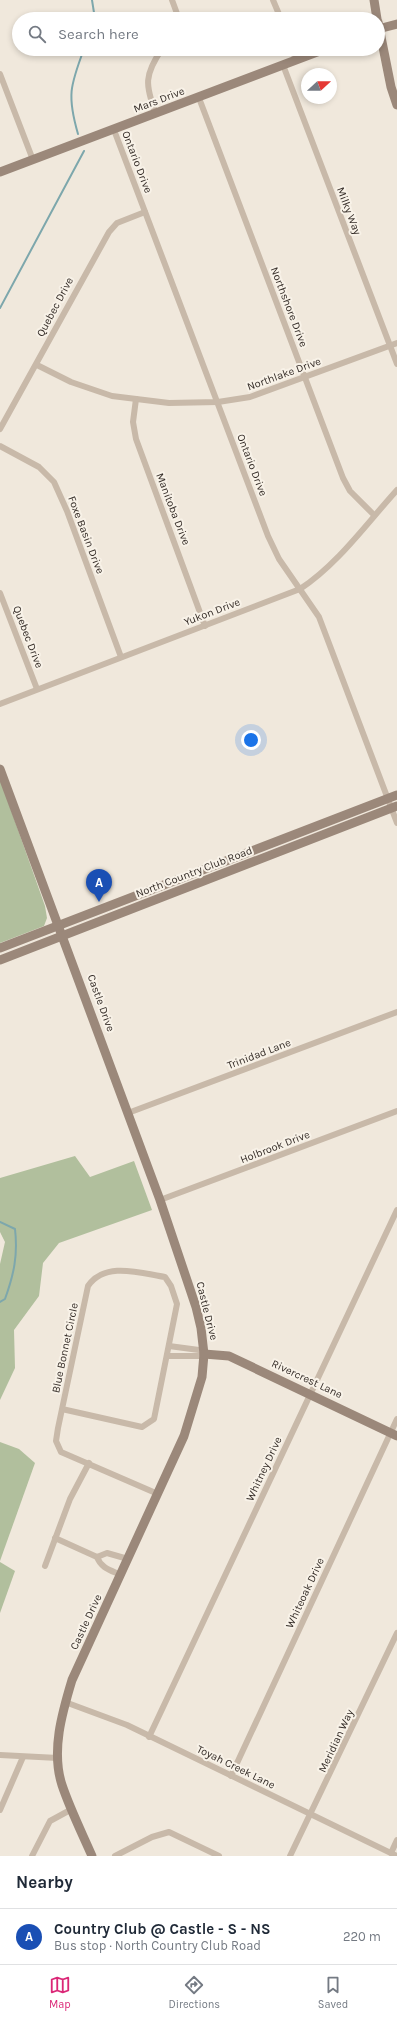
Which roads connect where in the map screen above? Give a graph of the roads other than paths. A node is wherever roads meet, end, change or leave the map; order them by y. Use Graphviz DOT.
graph roads {
  1 [pos="172,0"];
  2 [pos="273,0"];
  3 [pos="374,0"];
  4 [pos="176,12"];
  5 [pos="278,12"];
  6 [pos="376,12"];
  7 [pos="397,24"];
  8 [pos="385,26"];
  9 [pos="157,56"];
  10 [pos="295,56"];
  11 [pos="307,56"];
  12 [pos="384,56"];
  13 [pos="296,60"];
  14 [pos="283,66"];
  15 [pos="0,74"];
  16 [pos="199,98"];
  17 [pos="397,104"];
  18 [pos="156,114"];
  19 [pos="114,130"];
  20 [pos="33,160"];
  21 [pos="0,172"];
  22 [pos="145,212"];
  23 [pos="397,343"];
  24 [pos="390,345"];
  25 [pos="397,364"];
  26 [pos="36,365"];
  27 [pos="305,377"];
  28 [pos="136,399"];
  29 [pos="218,402"];
  30 [pos="0,429"];
  31 [pos="0,446"];
  32 [pos="397,490"];
  33 [pos="374,515"];
  34 [pos="300,589"];
  35 [pos="0,593"];
  36 [pos="205,626"];
  37 [pos="121,657"];
  38 [pos="37,689"];
  39 [pos="0,704"];
  40 [pos="0,769"];
  41 [pos="397,795"];
  42 [pos="387,799"];
  43 [pos="394,807"];
  44 [pos="397,823"];
  45 [pos="216,864"];
  46 [pos="220,875"];
  47 [pos="59,925"];
  48 [pos="63,936"];
  49 [pos="0,948"];
  50 [pos="0,960"];
  51 [pos="397,1012"];
  52 [pos="397,1111"];
  53 [pos="128,1113"];
  54 [pos="160,1200"];
  55 [pos="397,1210"];
  56 [pos="169,1346"];
  57 [pos="204,1354"];
  58 [pos="167,1356"];
  59 [pos="310,1394"];
  60 [pos="62,1409"];
  61 [pos="397,1419"];
  62 [pos="394,1434"];
  63 [pos="89,1463"];
  64 [pos="158,1494"];
  65 [pos="55,1538"];
  66 [pos="97,1557"];
  67 [pos="128,1559"];
  68 [pos="45,1566"];
  69 [pos="121,1575"];
  70 [pos="397,1633"];
  71 [pos="65,1702"];
  72 [pos="149,1737"];
  73 [pos="0,1755"];
  74 [pos="23,1757"];
  75 [pos="58,1758"];
  76 [pos="231,1776"];
  77 [pos="72,1809"];
  78 [pos="0,1810"];
  79 [pos="311,1814"];
  80 [pos="397,1840"];
  81 [pos="394,1854"];
  82 [pos="32,1856"];
  83 [pos="92,1856"];
  84 [pos="115,1856"];
  85 [pos="219,1856"];
  86 [pos="290,1856"];
  1 -- 4 [label="street"];
  2 -- 5 [label="street"];
  3 -- 6 [label="main road"];
  7 -- 8 [label="main road"];
  9 -- 18 [label="street"];
  10 -- 13 [label="street"];
  11 -- 13 [label="main road, Mars Drive"];
  12 -- 17 [label="main road"];
  13 -- 14 [label="main road, Mars Drive"];
  14 -- 16 [label="main road, Mars Drive"];
  14 -- 24 [label="street, Milky Way"];
  15 -- 20 [label="street"];
  16 -- 18 [label="main road, Mars Drive"];
  16 -- 27 [label="street, Northshore Drive"];
  18 -- 19 [label="main road, Mars Drive"];
  19 -- 20 [label="main road, Mars Drive"];
  19 -- 22 [label="street, Ontario Drive"];
  20 -- 21 [label="main road, Mars Drive"];
  22 -- 26 [label="street, Quebec Drive"];
  22 -- 29 [label="street, Ontario Drive"];
  23 -- 24 [label="street, Northlake Drive"];
  24 -- 25 [label="street, Milky Way"];
  24 -- 27 [label="street, Northlake Drive"];
  26 -- 28 [label="street, Northlake Drive"];
  26 -- 30 [label="street, Quebec Drive"];
  27 -- 29 [label="street, Northlake Drive"];
  27 -- 33 [label="street, Northshore Drive"];
  28 -- 29 [label="street, Northlake Drive"];
  28 -- 36 [label="street, Manitoba Drive"];
  29 -- 34 [label="street, Ontario Drive"];
  31 -- 37 [label="street, Foxe Basin Drive"];
  32 -- 33 [label="street, Yukon Drive"];
  33 -- 34 [label="street, Yukon Drive"];
  34 -- 36 [label="street, Yukon Drive"];
  34 -- 42 [label="street, Ontario Drive"];
  35 -- 38 [label="street, Quebec Drive"];
  36 -- 37 [label="street, Yukon Drive"];
  37 -- 38 [label="street, Yukon Drive"];
  38 -- 39 [label="street, Yukon Drive"];
  40 -- 47 [label="main road, Castle Drive"];
  41 -- 42 [label="main road, North Country Club Road"];
  42 -- 43 [label="street, Ontario Drive"];
  42 -- 45 [label="main road, North Country Club Road"];
  43 -- 44 [label="street"];
  43 -- 46 [label="main road, North Country Club Road"];
  45 -- 46 [label="main road"];
  45 -- 47 [label="main road, North Country Club Road"];
  46 -- 48 [label="main road, North Country Club Road"];
  47 -- 48 [label="main road, Castle Drive"];
  47 -- 49 [label="main road, North Country Club Road"];
  48 -- 50 [label="main road, North Country Club Road"];
  48 -- 53 [label="main road, Castle Drive"];
  51 -- 53 [label="street, Trinidad Lane"];
  52 -- 54 [label="street, Holbrook Drive"];
  53 -- 54 [label="main road, Castle Drive"];
  54 -- 57 [label="main road, Castle Drive"];
  55 -- 59 [label="street, Whitney Drive"];
  56 -- 57 [label="street"];
  56 -- 58 [label="street, Blue Bonnet Circle"];
  56 -- 60 [label="street, Blue Bonnet Circle"];
  57 -- 58 [label="street"];
  57 -- 59 [label="main road, Rivercrest Lane"];
  57 -- 64 [label="main road, Castle Drive"];
  58 -- 60 [label="street, Blue Bonnet Circle"];
  59 -- 62 [label="main road, Rivercrest Lane"];
  59 -- 72 [label="street, Whitney Drive"];
  60 -- 63 [label="street"];
  61 -- 62 [label="street, Whiteoak Drive"];
  62 -- 76 [label="street, Whiteoak Drive"];
  63 -- 64 [label="street"];
  63 -- 65 [label="street"];
  64 -- 67 [label="main road, Castle Drive"];
  65 -- 66 [label="street"];
  65 -- 68 [label="street"];
  66 -- 67 [label="street"];
  66 -- 69 [label="street"];
  67 -- 69 [label="main road, Castle Drive"];
  69 -- 71 [label="main road, Castle Drive"];
  70 -- 79 [label="street, Meridian Way"];
  71 -- 72 [label="street, Toyah Creek Lane"];
  71 -- 75 [label="main road, Castle Drive"];
  72 -- 76 [label="street, Toyah Creek Lane"];
  73 -- 74 [label="street"];
  74 -- 75 [label="street"];
  74 -- 78 [label="street"];
  75 -- 77 [label="main road, Castle Drive"];
  76 -- 79 [label="street, Toyah Creek Lane"];
  77 -- 82 [label="street"];
  77 -- 83 [label="main road, Castle Drive"];
  79 -- 81 [label="street, Toyah Creek Lane"];
  79 -- 86 [label="street, Meridian Way"];
  80 -- 81 [label="street"];
  84 -- 85 [label="street"];
}
